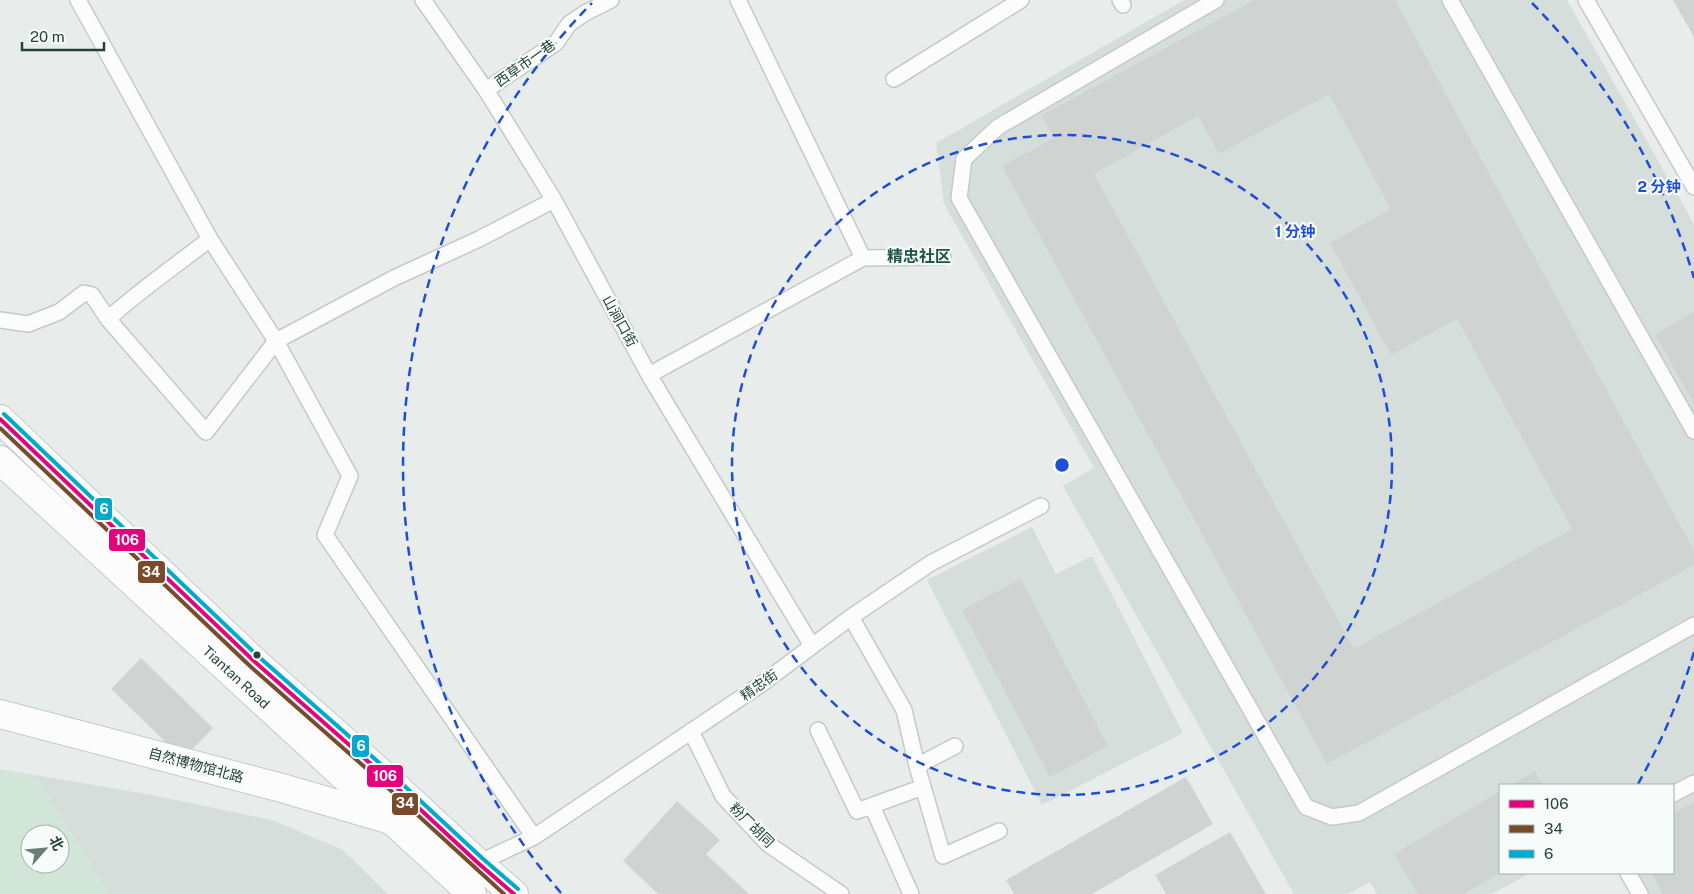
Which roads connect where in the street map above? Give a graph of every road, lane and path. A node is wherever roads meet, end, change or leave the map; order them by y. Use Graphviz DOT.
graph roads {
  1 [pos="78,0"];
  2 [pos="422,0"];
  3 [pos="611,0"];
  4 [pos="738,0"];
  5 [pos="1021,0"];
  6 [pos="1216,0"];
  7 [pos="1450,0"];
  8 [pos="1586,0"];
  9 [pos="894,79"];
  10 [pos="486,90"];
  11 [pos="1694,187"];
  12 [pos="554,200"];
  13 [pos="210,239"];
  14 [pos="943,257"];
  15 [pos="863,258"];
  16 [pos="108,319"];
  17 [pos="0,320"];
  18 [pos="276,341"];
  19 [pos="649,375"];
  20 [pos="0,419"];
  21 [pos="1694,431"];
  22 [pos="0,460"];
  23 [pos="1041,506"];
  24 [pos="851,617"];
  25 [pos="1694,625"];
  26 [pos="812,646"];
  27 [pos="0,714"];
  28 [pos="818,730"];
  29 [pos="691,731"];
  30 [pos="955,746"];
  31 [pos="917,766"];
  32 [pos="1694,783"];
  33 [pos="923,787"];
  34 [pos="1674,793"];
  35 [pos="872,806"];
  36 [pos="391,820"];
  37 [pos="999,831"];
  38 [pos="534,837"];
  39 [pos="478,863"];
  40 [pos="1629,874"];
  41 [pos="472,894"];
  42 [pos="514,894"];
  43 [pos="842,894"];
  44 [pos="911,894"];
  45 [pos="1640,894"];
  1 -- 13 [label="lane"];
  2 -- 10 [label="lane, 山涧口街"];
  3 -- 10 [label="lane, 西草市一巷"];
  4 -- 15 [label="lane"];
  5 -- 9 [label="lane"];
  6 -- 25 [label="lane"];
  7 -- 21 [label="lane"];
  8 -- 11 [label="lane"];
  10 -- 12 [label="lane, 山涧口街"];
  12 -- 18 [label="lane"];
  12 -- 19 [label="lane, 山涧口街"];
  13 -- 16 [label="lane"];
  13 -- 18 [label="lane"];
  14 -- 15 [label="lane"];
  15 -- 19 [label="lane"];
  16 -- 17 [label="lane"];
  16 -- 18 [label="lane"];
  18 -- 38 [label="lane"];
  19 -- 26 [label="lane, 山涧口街"];
  20 -- 39 [label="street, Tiantan Road"];
  22 -- 36 [label="street, Tiantan Road"];
  23 -- 24 [label="lane, 精忠街"];
  24 -- 26 [label="lane, 精忠街"];
  24 -- 31 [label="lane"];
  26 -- 29 [label="lane, 精忠街"];
  27 -- 36 [label="street, 自然博物馆北路"];
  28 -- 35 [label="lane"];
  29 -- 38 [label="lane, 精忠街"];
  29 -- 43 [label="lane, 粉厂胡同"];
  30 -- 31 [label="lane"];
  31 -- 33 [label="lane"];
  32 -- 34 [label="lane"];
  33 -- 35 [label="lane"];
  33 -- 37 [label="lane"];
  35 -- 44 [label="lane"];
  36 -- 41 [label="street, Tiantan Road"];
  38 -- 39 [label="lane, 精忠街"];
  39 -- 42 [label="street, Tiantan Road"];
  40 -- 45 [label="lane"];
}
